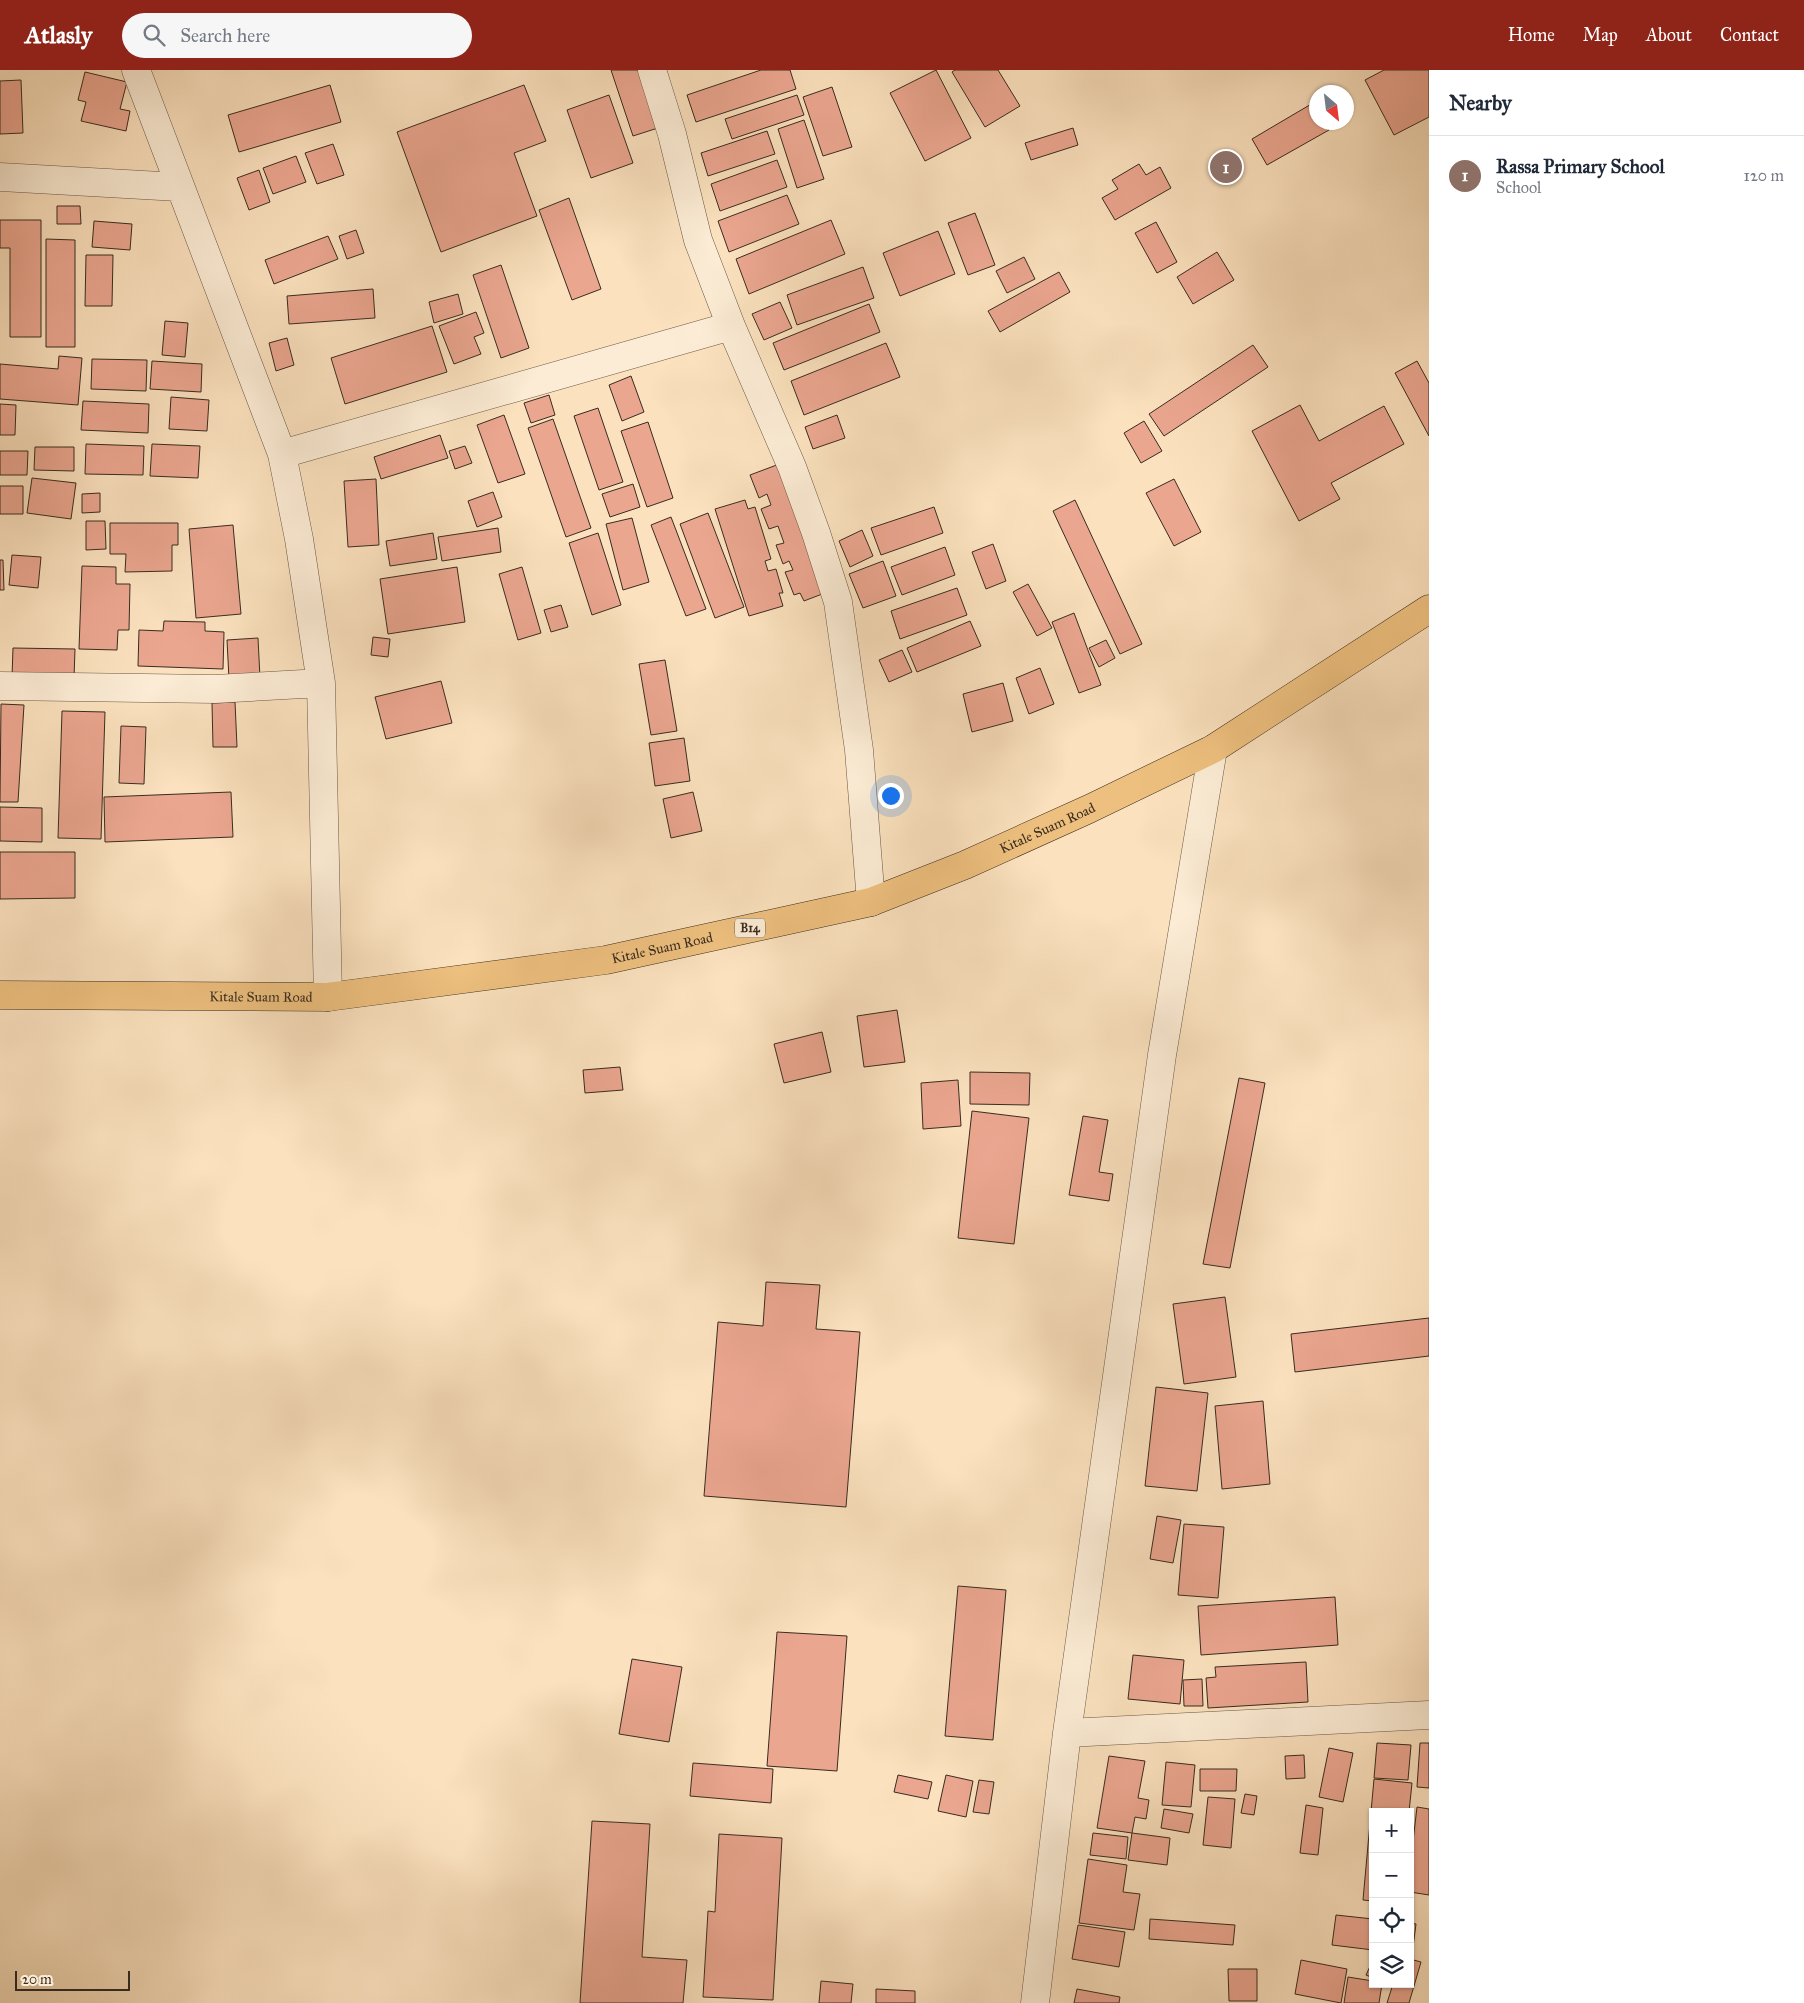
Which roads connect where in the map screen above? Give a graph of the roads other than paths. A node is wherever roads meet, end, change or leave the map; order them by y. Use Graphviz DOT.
graph roads {
  1 [pos="136,70"];
  2 [pos="652,70"];
  3 [pos="0,177"];
  4 [pos="179,187"];
  5 [pos="731,326"];
  6 [pos="282,454"];
  7 [pos="1429,609"];
  8 [pos="321,683"];
  9 [pos="0,686"];
  10 [pos="1212,749"];
  11 [pos="871,902"];
  12 [pos="0,995"];
  13 [pos="328,997"];
  14 [pos="1429,1715"];
  15 [pos="1067,1734"];
  16 [pos="1035,2003"];
  1 -- 4 [label="street"];
  2 -- 5 [label="street"];
  3 -- 4 [label="street"];
  4 -- 6 [label="street"];
  5 -- 6 [label="street"];
  5 -- 11 [label="street"];
  6 -- 8 [label="street"];
  7 -- 10 [label="highway, Kitale Suam Road / B14"];
  8 -- 9 [label="street"];
  8 -- 13 [label="street"];
  10 -- 11 [label="highway, Kitale Suam Road / B14"];
  10 -- 15 [label="street"];
  11 -- 13 [label="highway, Kitale Suam Road / B14"];
  12 -- 13 [label="highway, Kitale Suam Road / B14"];
  14 -- 15 [label="street"];
  15 -- 16 [label="street"];
}
